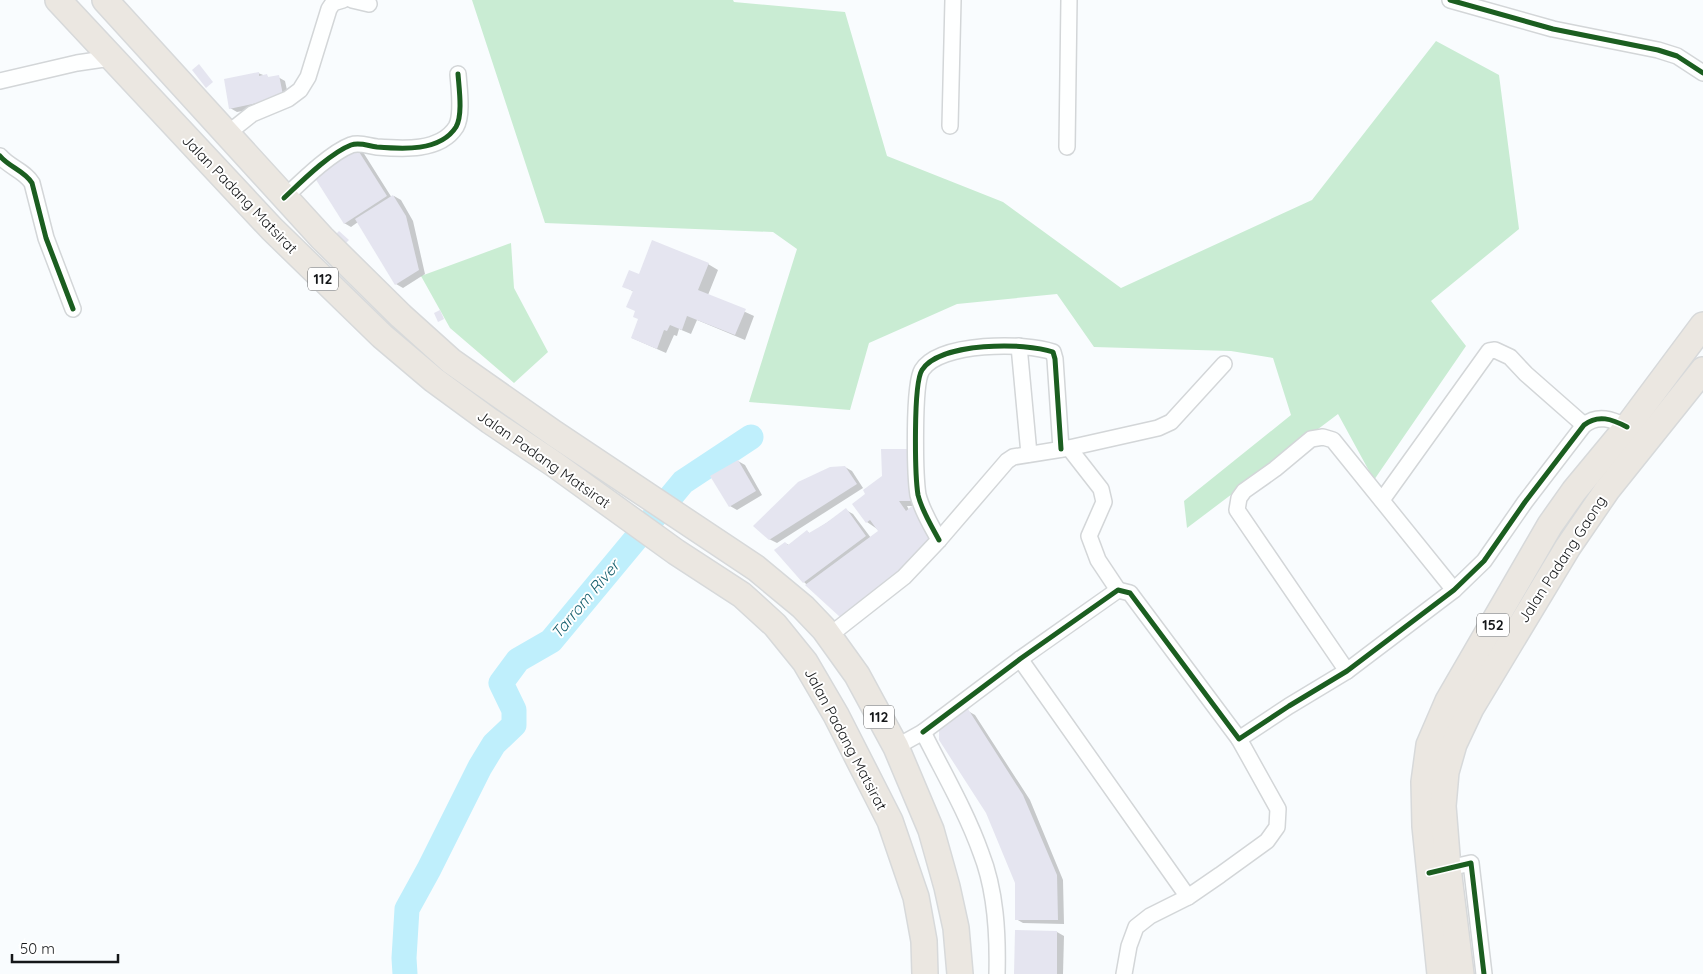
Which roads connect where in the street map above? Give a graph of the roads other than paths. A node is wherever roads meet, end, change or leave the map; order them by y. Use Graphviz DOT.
graph roads {
  1 [pos="58,0"];
  2 [pos="105,0"];
  3 [pos="343,0"];
  4 [pos="352,0"];
  5 [pos="953,0"];
  6 [pos="1068,0"];
  7 [pos="1450,0"];
  8 [pos="369,4"];
  9 [pos="111,58"];
  10 [pos="1703,73"];
  11 [pos="458,74"];
  12 [pos="0,81"];
  13 [pos="950,126"];
  14 [pos="227,134"];
  15 [pos="1067,148"];
  16 [pos="0,156"];
  17 [pos="284,198"];
  18 [pos="73,308"];
  19 [pos="1703,325"];
  20 [pos="1019,346"];
  21 [pos="1224,364"];
  22 [pos="1703,370"];
  23 [pos="1584,425"];
  24 [pos="1627,428"];
  25 [pos="1065,448"];
  26 [pos="1029,454"];
  27 [pos="1382,500"];
  28 [pos="939,540"];
  29 [pos="1118,590"];
  30 [pos="1454,590"];
  31 [pos="830,635"];
  32 [pos="1020,659"];
  33 [pos="1347,671"];
  34 [pos="923,732"];
  35 [pos="1239,739"];
  36 [pos="896,747"];
  37 [pos="1449,868"];
  38 [pos="1188,897"];
  39 [pos="925,974"];
  40 [pos="960,974"];
  41 [pos="997,974"];
  42 [pos="1124,974"];
  43 [pos="1440,974"];
  44 [pos="1461,974"];
  45 [pos="1484,974"];
  1 -- 9 [label="main road, Jalan Padang Matsirat / 112"];
  2 -- 14 [label="main road, Jalan Padang Matsirat / 112"];
  3 -- 14 [label="street"];
  4 -- 8 [label="street"];
  5 -- 13 [label="street"];
  6 -- 15 [label="street"];
  7 -- 10 [label="street"];
  9 -- 12 [label="street"];
  9 -- 39 [label="main road, Jalan Padang Matsirat / 112"];
  11 -- 17 [label="street"];
  14 -- 17 [label="main road, Jalan Padang Matsirat / 112"];
  16 -- 18 [label="street"];
  17 -- 31 [label="main road, Jalan Padang Matsirat / 112"];
  19 -- 24 [label="main road, Jalan Padang Gaong / 152"];
  20 -- 25 [label="street"];
  20 -- 26 [label="street"];
  20 -- 28 [label="street"];
  21 -- 25 [label="street"];
  22 -- 37 [label="main road, Jalan Padang Gaong / 152"];
  23 -- 24 [label="street"];
  23 -- 27 [label="street"];
  23 -- 30 [label="street"];
  24 -- 37 [label="main road, Jalan Padang Gaong / 152"];
  25 -- 26 [label="street"];
  25 -- 29 [label="street"];
  26 -- 28 [label="street"];
  27 -- 30 [label="street"];
  27 -- 33 [label="street"];
  28 -- 31 [label="street"];
  29 -- 32 [label="street"];
  29 -- 35 [label="street"];
  30 -- 33 [label="street"];
  31 -- 36 [label="main road, Jalan Padang Matsirat / 112"];
  32 -- 34 [label="street"];
  32 -- 38 [label="street"];
  33 -- 35 [label="street"];
  34 -- 36 [label="street"];
  34 -- 41 [label="street"];
  35 -- 38 [label="street"];
  36 -- 40 [label="main road, Jalan Padang Matsirat / 112"];
  37 -- 43 [label="main road, Jalan Padang Gaong / 152"];
  37 -- 44 [label="main road, Jalan Padang Gaong / 152"];
  37 -- 45 [label="street"];
  38 -- 42 [label="street"];
}
